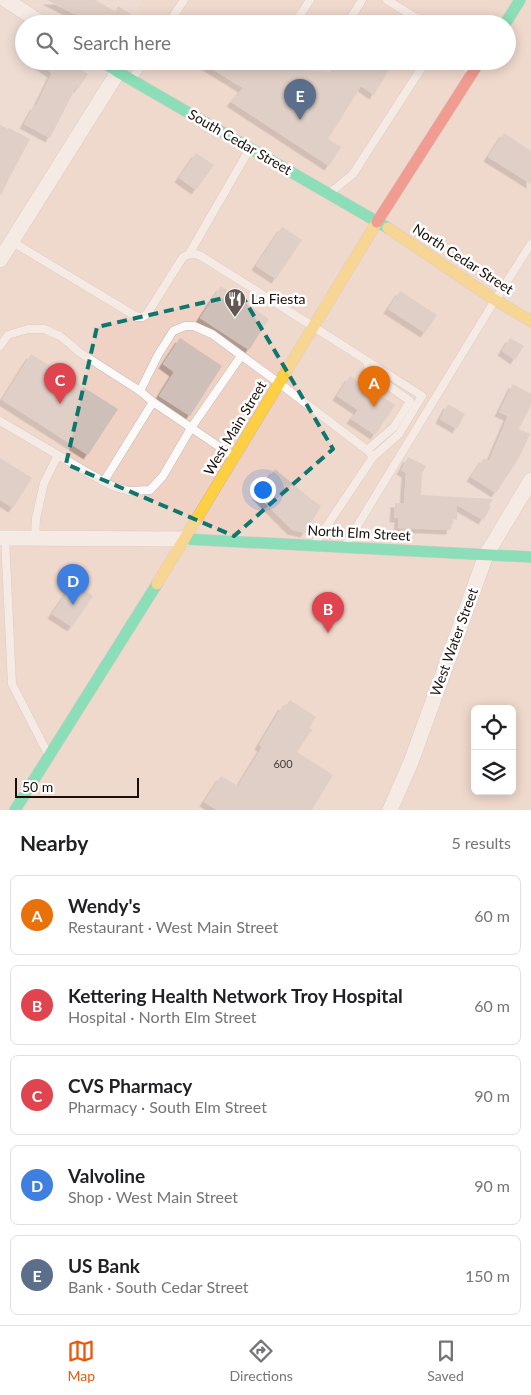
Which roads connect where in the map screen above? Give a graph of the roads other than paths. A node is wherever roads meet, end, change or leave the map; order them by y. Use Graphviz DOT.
graph roads {
  1 [pos="6,0"];
  2 [pos="184,0"];
  3 [pos="310,0"];
  4 [pos="362,0"];
  5 [pos="387,0"];
  6 [pos="520,0"];
  7 [pos="29,15"];
  8 [pos="174,15"];
  9 [pos="300,15"];
  10 [pos="353,15"];
  11 [pos="411,15"];
  12 [pos="511,15"];
  13 [pos="115,70"];
  14 [pos="138,70"];
  15 [pos="420,70"];
  16 [pos="470,70"];
  17 [pos="118,72"];
  18 [pos="473,72"];
  19 [pos="132,80"];
  20 [pos="250,148"];
  21 [pos="330,193"];
  22 [pos="378,221"];
  23 [pos="11,241"];
  24 [pos="531,244"];
  25 [pos="188,254"];
  26 [pos="0,260"];
  27 [pos="495,300"];
  28 [pos="531,321"];
  29 [pos="314,326"];
  30 [pos="0,346"];
  31 [pos="241,356"];
  32 [pos="367,361"];
  33 [pos="280,383"];
  34 [pos="140,391"];
  35 [pos="153,402"];
  36 [pos="0,421"];
  37 [pos="192,428"];
  38 [pos="367,450"];
  39 [pos="58,455"];
  40 [pos="373,456"];
  41 [pos="235,457"];
  42 [pos="531,480"];
  43 [pos="104,481"];
  44 [pos="3,538"];
  45 [pos="35,538"];
  46 [pos="185,539"];
  47 [pos="314,546"];
  48 [pos="344,548"];
  49 [pos="486,555"];
  50 [pos="531,557"];
  51 [pos="49,756"];
  52 [pos="15,810"];
  53 [pos="390,810"];
  1 -- 7 [label="street"];
  2 -- 8 [label="lane"];
  3 -- 9 [label="lane"];
  4 -- 10 [label="lane"];
  5 -- 11 [label="lane"];
  6 -- 12 [label="main road"];
  13 -- 17 [label="main road, South Cedar Street"];
  14 -- 19 [label="lane"];
  15 -- 21 [label="lane"];
  16 -- 18 [label="lane"];
  17 -- 19 [label="main road, South Cedar Street"];
  17 -- 23 [label="street"];
  18 -- 22 [label="main road, West Main Street"];
  19 -- 20 [label="main road, South Cedar Street"];
  20 -- 21 [label="main road, South Cedar Street"];
  20 -- 25 [label="lane"];
  21 -- 22 [label="main road, South Cedar Street"];
  22 -- 27 [label="main road, North Cedar Street"];
  22 -- 29 [label="main road, West Main Street"];
  23 -- 25 [label="lane"];
  23 -- 26 [label="street"];
  24 -- 27 [label="lane"];
  25 -- 29 [label="lane"];
  27 -- 28 [label="main road, North Cedar Street"];
  27 -- 48 [label="lane"];
  29 -- 32 [label="lane"];
  29 -- 33 [label="main road, West Main Street"];
  30 -- 34 [label="lane"];
  31 -- 33 [label="lane"];
  31 -- 34 [label="lane"];
  31 -- 37 [label="lane"];
  32 -- 38 [label="lane"];
  32 -- 40 [label="lane"];
  33 -- 38 [label="lane"];
  33 -- 41 [label="main road, West Main Street"];
  34 -- 35 [label="lane"];
  35 -- 37 [label="lane"];
  35 -- 43 [label="lane"];
  36 -- 39 [label="lane"];
  37 -- 41 [label="lane"];
  37 -- 43 [label="lane"];
  38 -- 40 [label="lane"];
  39 -- 43 [label="lane"];
  39 -- 45 [label="lane"];
  40 -- 47 [label="lane"];
  41 -- 46 [label="main road, West Main Street"];
  42 -- 49 [label="street, West Water Street"];
  44 -- 45 [label="street"];
  44 -- 51 [label="lane"];
  45 -- 46 [label="street"];
  46 -- 47 [label="main road, North Elm Street"];
  46 -- 51 [label="main road, West Main Street"];
  47 -- 48 [label="main road, North Elm Street"];
  48 -- 49 [label="main road, North Elm Street"];
  49 -- 50 [label="main road, North Elm Street"];
  49 -- 53 [label="street, West Water Street"];
  51 -- 52 [label="main road, West Main Street"];
}
